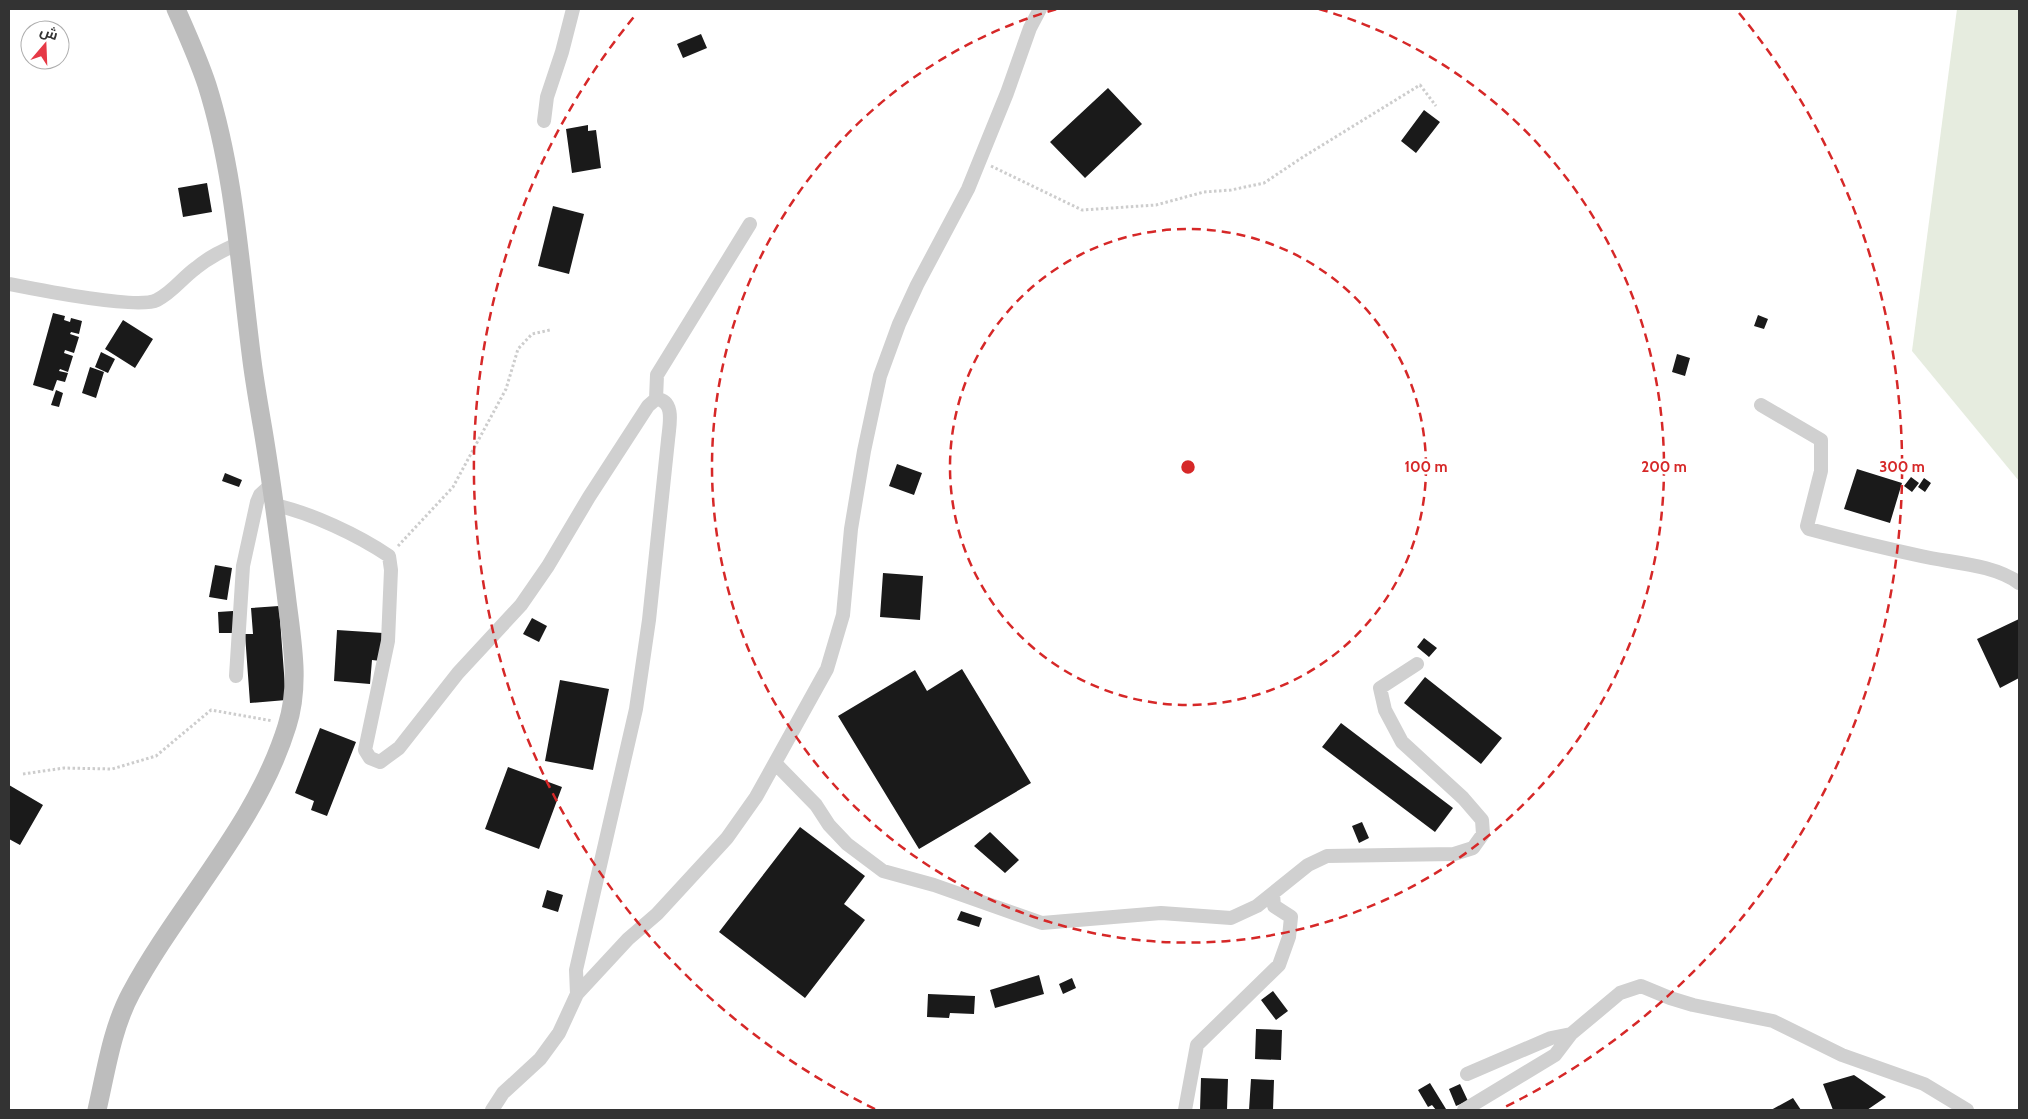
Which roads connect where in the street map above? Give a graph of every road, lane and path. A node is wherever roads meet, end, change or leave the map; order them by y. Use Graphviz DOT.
graph roads {
  1 [pos="176,9"];
  2 [pos="573,9"];
  3 [pos="1040,9"];
  4 [pos="1436,106"];
  5 [pos="544,121"];
  6 [pos="979,161"];
  7 [pos="750,224"];
  8 [pos="239,243"];
  9 [pos="9,284"];
  10 [pos="550,330"];
  11 [pos="656,400"];
  12 [pos="1761,405"];
  13 [pos="272,484"];
  14 [pos="275,505"];
  15 [pos="389,556"];
  16 [pos="2019,583"];
  17 [pos="1417,664"];
  18 [pos="236,676"];
  19 [pos="288,724"];
  20 [pos="775,763"];
  21 [pos="23,774"];
  22 [pos="1273,894"];
  23 [pos="577,994"];
  24 [pos="1571,1034"];
  25 [pos="1467,1074"];
  26 [pos="97,1110"];
  27 [pos="492,1110"];
  28 [pos="1185,1110"];
  29 [pos="1464,1110"];
  30 [pos="1967,1110"];
  1 -- 8 [label="street"];
  2 -- 5 [label="street"];
  3 -- 6 [label="street"];
  4 -- 6 [label="path"];
  6 -- 20 [label="street"];
  7 -- 11 [label="street"];
  8 -- 9 [label="street"];
  8 -- 13 [label="street"];
  10 -- 15 [label="path"];
  11 -- 15 [label="street"];
  11 -- 23 [label="street"];
  12 -- 16 [label="street"];
  13 -- 14 [label="street"];
  13 -- 18 [label="street"];
  14 -- 15 [label="street"];
  14 -- 19 [label="street"];
  17 -- 22 [label="street"];
  19 -- 21 [label="path"];
  19 -- 26 [label="street"];
  20 -- 22 [label="street"];
  20 -- 23 [label="street"];
  22 -- 28 [label="street"];
  23 -- 27 [label="street"];
  24 -- 25 [label="street"];
  24 -- 29 [label="street"];
  24 -- 30 [label="street"];
}
